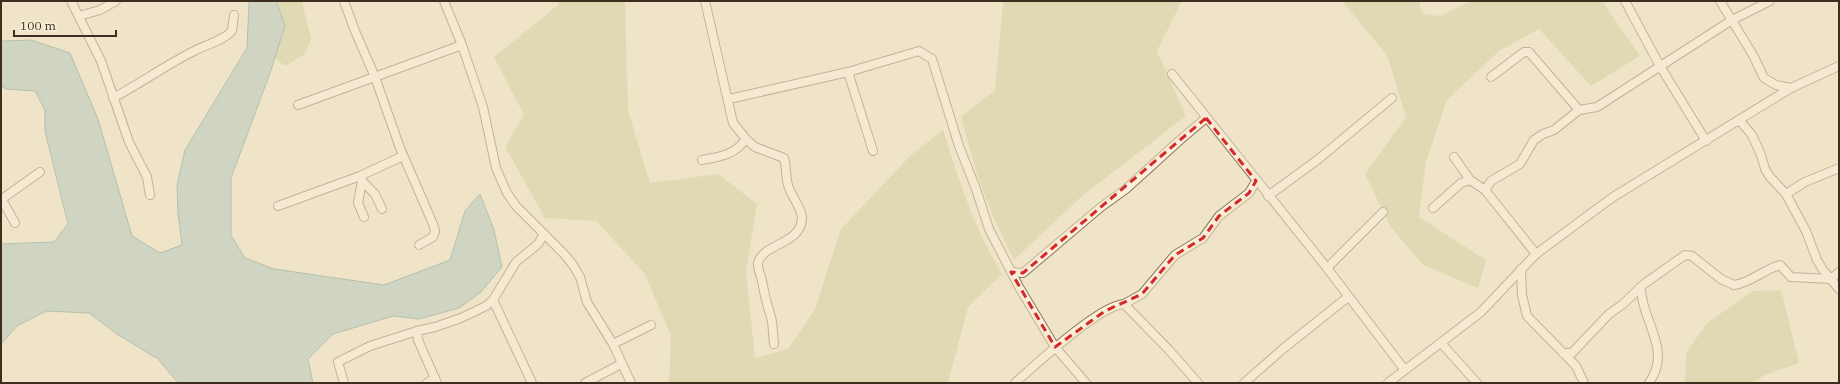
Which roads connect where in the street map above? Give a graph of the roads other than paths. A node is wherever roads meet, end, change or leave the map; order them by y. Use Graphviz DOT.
graph roads {
  1 [pos="71,1"];
  2 [pos="116,1"];
  3 [pos="344,1"];
  4 [pos="444,1"];
  5 [pos="705,1"];
  6 [pos="1625,1"];
  7 [pos="1720,1"];
  8 [pos="1770,1"];
  9 [pos="79,16"];
  10 [pos="234,16"];
  11 [pos="1732,20"];
  12 [pos="462,45"];
  13 [pos="1660,66"];
  14 [pos="1839,66"];
  15 [pos="848,72"];
  16 [pos="1172,74"];
  17 [pos="375,77"];
  18 [pos="1490,77"];
  19 [pos="1791,88"];
  20 [pos="114,98"];
  21 [pos="1392,98"];
  22 [pos="728,99"];
  23 [pos="298,105"];
  24 [pos="1579,110"];
  25 [pos="1206,118"];
  26 [pos="1739,120"];
  27 [pos="746,139"];
  28 [pos="1706,141"];
  29 [pos="872,151"];
  30 [pos="403,156"];
  31 [pos="1454,157"];
  32 [pos="702,160"];
  33 [pos="1839,168"];
  34 [pos="40,172"];
  35 [pos="361,178"];
  36 [pos="1470,180"];
  37 [pos="1256,181"];
  38 [pos="1485,190"];
  39 [pos="1786,194"];
  40 [pos="150,195"];
  41 [pos="1268,196"];
  42 [pos="1,198"];
  43 [pos="278,206"];
  44 [pos="1433,208"];
  45 [pos="382,210"];
  46 [pos="1383,212"];
  47 [pos="364,217"];
  48 [pos="15,223"];
  49 [pos="544,234"];
  50 [pos="419,245"];
  51 [pos="1536,254"];
  52 [pos="1327,268"];
  53 [pos="1521,270"];
  54 [pos="1011,272"];
  55 [pos="1839,272"];
  56 [pos="1831,279"];
  57 [pos="1640,288"];
  58 [pos="1839,289"];
  59 [pos="1348,297"];
  60 [pos="493,300"];
  61 [pos="1124,304"];
  62 [pos="651,325"];
  63 [pos="418,331"];
  64 [pos="1442,343"];
  65 [pos="612,344"];
  66 [pos="774,344"];
  67 [pos="1055,347"];
  68 [pos="1563,353"];
  69 [pos="621,364"];
  70 [pos="1404,369"];
  71 [pos="436,381"];
  72 [pos="344,383"];
  73 [pos="427,383"];
  74 [pos="532,383"];
  75 [pos="585,383"];
  76 [pos="631,383"];
  77 [pos="1015,383"];
  78 [pos="1086,383"];
  79 [pos="1198,383"];
  80 [pos="1244,383"];
  81 [pos="1388,383"];
  82 [pos="1477,383"];
  83 [pos="1584,383"];
  84 [pos="1649,383"];
  1 -- 9 [label="street"];
  2 -- 9 [label="street"];
  3 -- 17 [label="street"];
  4 -- 12 [label="street"];
  5 -- 22 [label="street"];
  6 -- 13 [label="street"];
  7 -- 11 [label="street"];
  8 -- 11 [label="street"];
  9 -- 20 [label="street"];
  10 -- 20 [label="street"];
  11 -- 13 [label="street"];
  11 -- 19 [label="street"];
  12 -- 17 [label="street"];
  12 -- 49 [label="street"];
  13 -- 24 [label="street"];
  13 -- 28 [label="street"];
  14 -- 19 [label="street"];
  15 -- 22 [label="street"];
  15 -- 29 [label="street"];
  15 -- 54 [label="street"];
  16 -- 25 [label="street"];
  17 -- 23 [label="street"];
  17 -- 30 [label="street"];
  18 -- 24 [label="street"];
  19 -- 26 [label="street"];
  20 -- 40 [label="street"];
  21 -- 41 [label="street"];
  22 -- 27 [label="street"];
  24 -- 38 [label="street"];
  25 -- 37 [label="street"];
  25 -- 54 [label="street"];
  26 -- 28 [label="street"];
  26 -- 39 [label="street"];
  27 -- 32 [label="street"];
  27 -- 66 [label="street"];
  28 -- 51 [label="street"];
  30 -- 35 [label="street"];
  30 -- 50 [label="street"];
  31 -- 36 [label="street"];
  33 -- 39 [label="street"];
  34 -- 42 [label="street"];
  35 -- 43 [label="street"];
  35 -- 45 [label="street"];
  35 -- 47 [label="street"];
  36 -- 38 [label="street"];
  36 -- 44 [label="street"];
  37 -- 41 [label="street"];
  37 -- 61 [label="street"];
  38 -- 51 [label="street"];
  39 -- 56 [label="street"];
  41 -- 52 [label="street"];
  42 -- 48 [label="street"];
  46 -- 52 [label="street"];
  49 -- 60 [label="street"];
  49 -- 65 [label="street"];
  51 -- 53 [label="street"];
  52 -- 59 [label="street"];
  53 -- 64 [label="street"];
  53 -- 68 [label="street"];
  54 -- 67 [label="street"];
  55 -- 56 [label="street"];
  56 -- 57 [label="street"];
  56 -- 58 [label="street"];
  57 -- 68 [label="street"];
  57 -- 84 [label="street"];
  59 -- 70 [label="street"];
  59 -- 80 [label="street"];
  60 -- 63 [label="street"];
  60 -- 74 [label="street"];
  61 -- 67 [label="street"];
  61 -- 79 [label="street"];
  62 -- 65 [label="street"];
  63 -- 71 [label="street"];
  63 -- 72 [label="street"];
  64 -- 70 [label="street"];
  64 -- 82 [label="street"];
  65 -- 69 [label="street"];
  67 -- 77 [label="street"];
  67 -- 78 [label="street"];
  68 -- 83 [label="street"];
  69 -- 75 [label="street"];
  69 -- 76 [label="street"];
  70 -- 81 [label="street"];
  71 -- 73 [label="street"];
}
